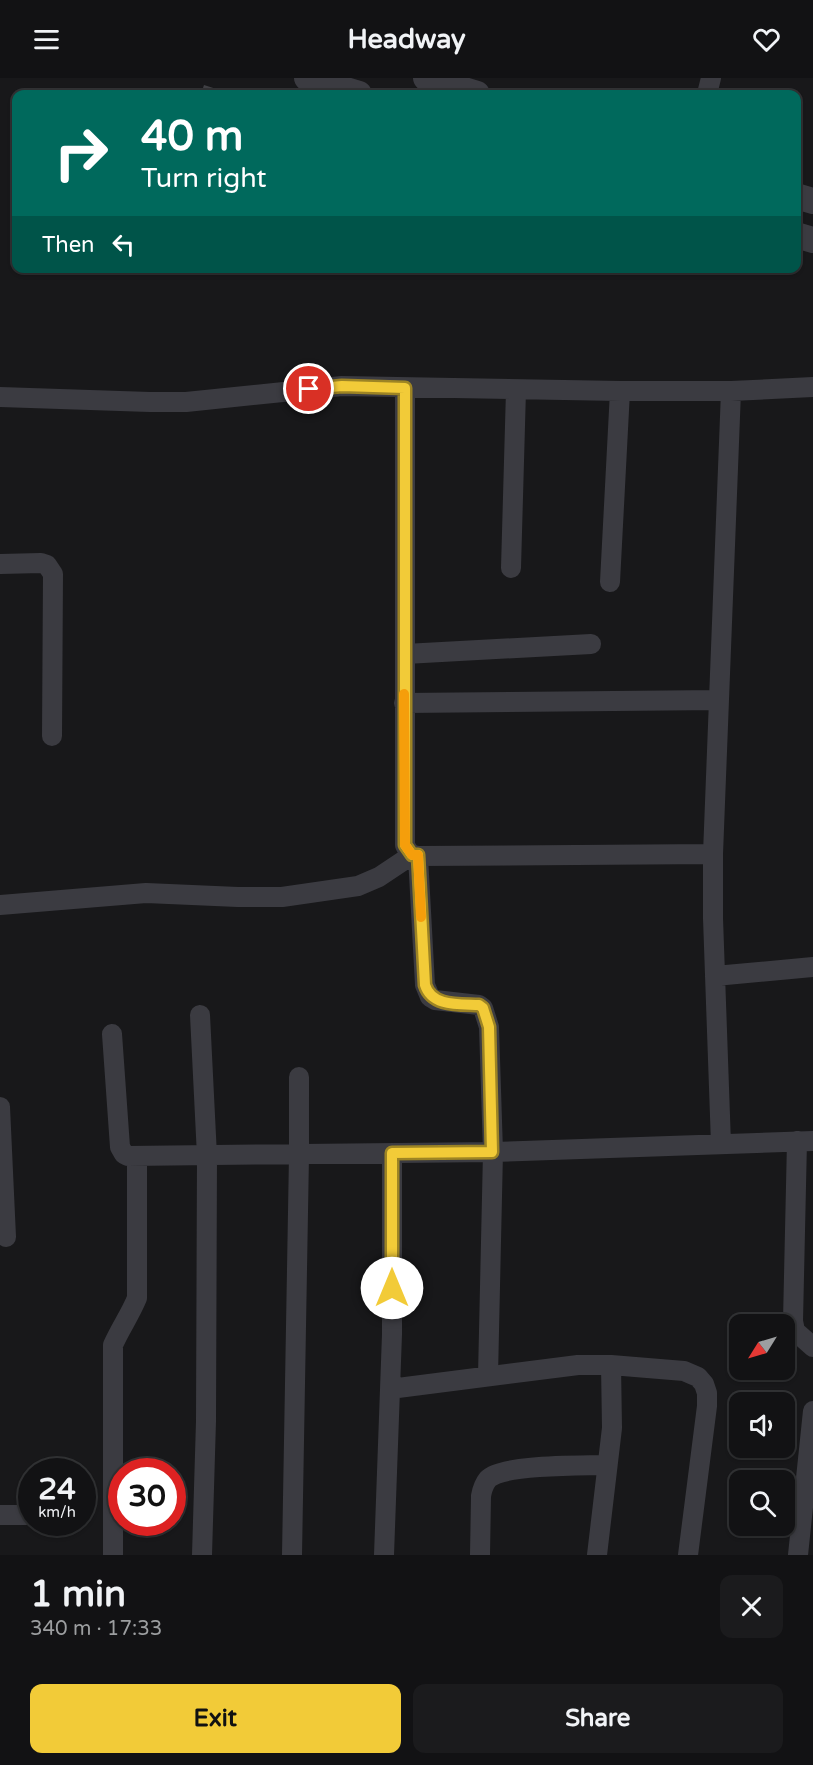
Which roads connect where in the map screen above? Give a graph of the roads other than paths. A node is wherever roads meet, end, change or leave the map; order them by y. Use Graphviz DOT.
graph roads {
  1 [pos="307,78"];
  2 [pos="431,79"];
  3 [pos="346,90"];
  4 [pos="465,90"];
  5 [pos="813,387"];
  6 [pos="405,388"];
  7 [pos="516,390"];
  8 [pos="620,391"];
  9 [pos="731,391"];
  10 [pos="0,397"];
  11 [pos="0,564"];
  12 [pos="511,568"];
  13 [pos="610,582"];
  14 [pos="591,644"];
  15 [pos="405,654"];
  16 [pos="719,700"];
  17 [pos="404,703"];
  18 [pos="52,736"];
  19 [pos="713,854"];
  20 [pos="415,855"];
  21 [pos="0,904"];
  22 [pos="813,967"];
  23 [pos="715,976"];
  24 [pos="200,1015"];
  25 [pos="112,1034"];
  26 [pos="298,1077"];
  27 [pos="0,1107"];
  28 [pos="805,1141"];
  29 [pos="722,1144"];
  30 [pos="492,1152"];
  31 [pos="392,1153"];
  32 [pos="299,1155"];
  33 [pos="137,1156"];
  34 [pos="207,1156"];
  35 [pos="6,1237"];
  36 [pos="813,1347"];
  37 [pos="611,1365"];
  38 [pos="488,1376"];
  39 [pos="390,1389"];
  40 [pos="813,1411"];
  41 [pos="607,1465"];
  42 [pos="809,1484"];
  43 [pos="0,1515"];
  44 [pos="18,1515"];
  45 [pos="113,1555"];
  46 [pos="202,1555"];
  47 [pos="292,1555"];
  48 [pos="384,1555"];
  49 [pos="480,1555"];
  50 [pos="597,1555"];
  51 [pos="688,1555"];
  52 [pos="798,1555"];
  1 -- 3 [label="street"];
  2 -- 4 [label="street"];
  5 -- 9 [label="street"];
  6 -- 7 [label="street"];
  6 -- 10 [label="street"];
  6 -- 15 [label="street"];
  7 -- 8 [label="street"];
  7 -- 12 [label="street"];
  8 -- 9 [label="street"];
  8 -- 13 [label="street"];
  9 -- 16 [label="street"];
  11 -- 18 [label="street"];
  14 -- 15 [label="street"];
  15 -- 17 [label="street"];
  16 -- 17 [label="street"];
  16 -- 19 [label="street"];
  17 -- 20 [label="street"];
  19 -- 20 [label="street"];
  19 -- 23 [label="street"];
  20 -- 21 [label="street"];
  20 -- 30 [label="street"];
  22 -- 23 [label="street"];
  23 -- 29 [label="street"];
  24 -- 34 [label="street"];
  25 -- 33 [label="street"];
  26 -- 32 [label="street"];
  27 -- 35 [label="street"];
  28 -- 29 [label="street"];
  28 -- 36 [label="street"];
  29 -- 30 [label="street"];
  30 -- 31 [label="street"];
  30 -- 38 [label="street"];
  31 -- 32 [label="street"];
  31 -- 39 [label="street"];
  32 -- 34 [label="street"];
  32 -- 47 [label="street"];
  33 -- 34 [label="street"];
  33 -- 45 [label="street"];
  34 -- 46 [label="street"];
  37 -- 38 [label="street"];
  37 -- 41 [label="street"];
  37 -- 51 [label="street"];
  38 -- 39 [label="street"];
  39 -- 48 [label="street"];
  40 -- 42 [label="street"];
  41 -- 49 [label="street"];
  41 -- 50 [label="street"];
  42 -- 52 [label="street"];
  43 -- 44 [label="street"];
}
